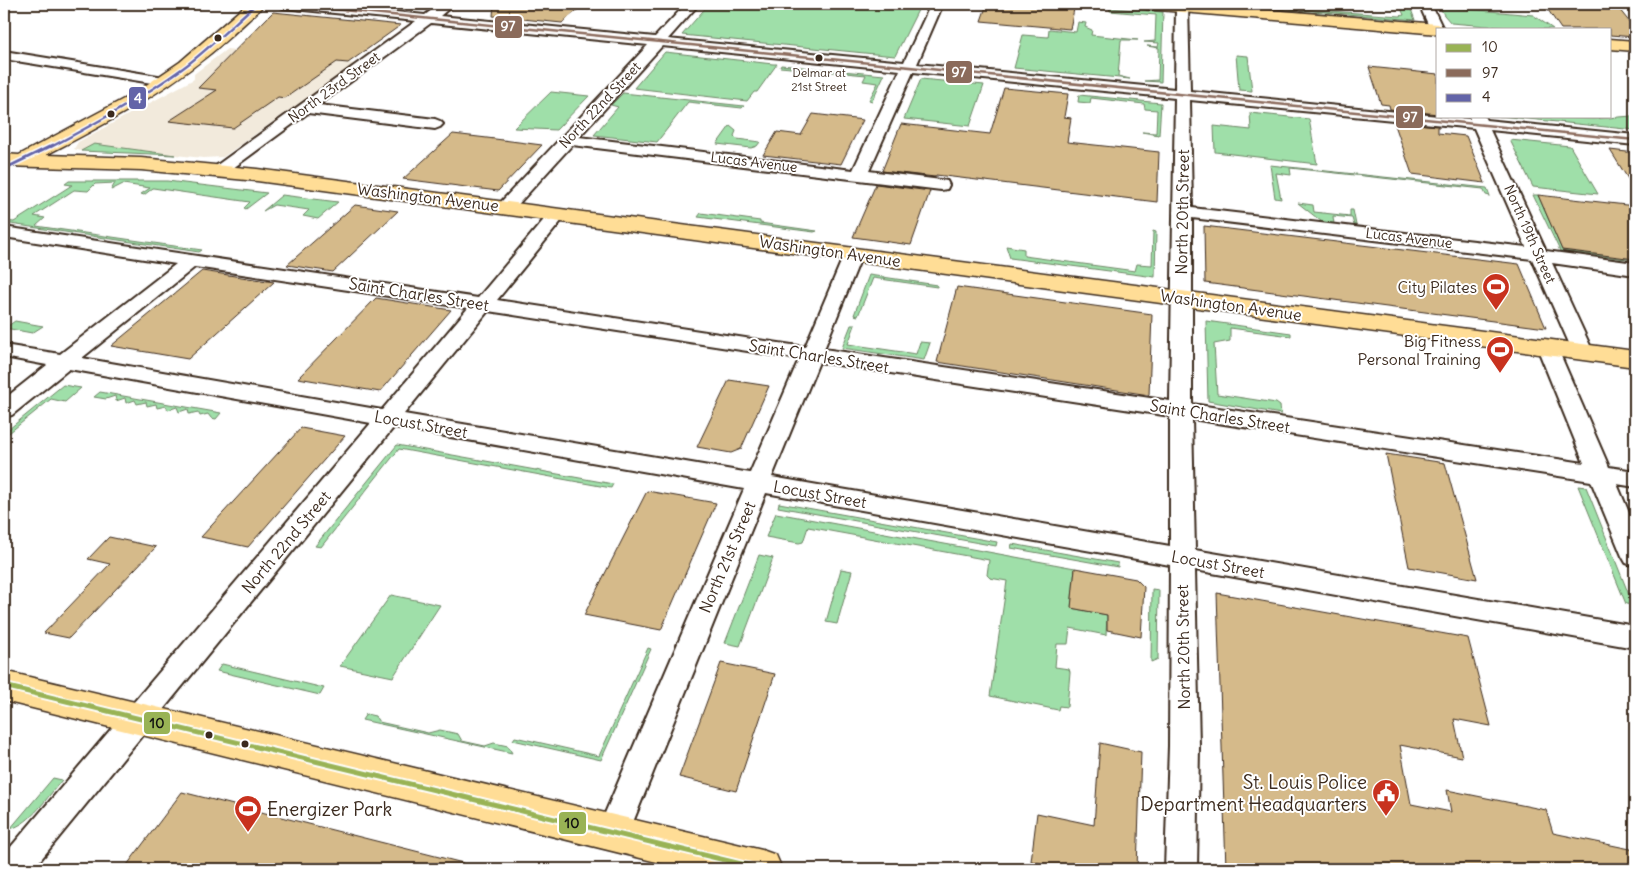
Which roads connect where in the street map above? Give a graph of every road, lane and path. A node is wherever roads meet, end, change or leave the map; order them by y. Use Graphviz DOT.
graph roads {
  1 [pos="256,4"];
  2 [pos="283,4"];
  3 [pos="448,4"];
  4 [pos="693,4"];
  5 [pos="937,4"];
  6 [pos="1147,4"];
  7 [pos="1425,4"];
  8 [pos="1182,5"];
  9 [pos="429,18"];
  10 [pos="1436,28"];
  11 [pos="1436,30"];
  12 [pos="659,41"];
  13 [pos="1612,44"];
  14 [pos="1635,46"];
  15 [pos="4,55"];
  16 [pos="909,66"];
  17 [pos="164,81"];
  18 [pos="1182,95"];
  19 [pos="305,108"];
  20 [pos="1436,116"];
  21 [pos="1454,118"];
  22 [pos="1478,120"];
  23 [pos="435,124"];
  24 [pos="568,140"];
  25 [pos="1635,140"];
  26 [pos="10,163"];
  27 [pos="219,171"];
  28 [pos="859,175"];
  29 [pos="941,185"];
  30 [pos="506,207"];
  31 [pos="1183,212"];
  32 [pos="558,214"];
  33 [pos="4,232"];
  34 [pos="853,255"];
  35 [pos="1539,255"];
  36 [pos="192,260"];
  37 [pos="1635,268"];
  38 [pos="1181,298"];
  39 [pos="484,304"];
  40 [pos="1547,347"];
  41 [pos="4,351"];
  42 [pos="1583,352"];
  43 [pos="811,354"];
  44 [pos="1635,359"];
  45 [pos="64,362"];
  46 [pos="4,410"];
  47 [pos="1181,410"];
  48 [pos="389,418"];
  49 [pos="1600,474"];
  50 [pos="1635,479"];
  51 [pos="757,483"];
  52 [pos="1635,556"];
  53 [pos="1182,558"];
  54 [pos="1635,637"];
  55 [pos="4,686"];
  56 [pos="139,719"];
  57 [pos="613,832"];
  58 [pos="13,869"];
  59 [pos="762,869"];
  60 [pos="1181,869"];
  1 -- 17 [label="main road"];
  2 -- 9 [label="street"];
  3 -- 9 [label="street, North 23rd Street"];
  4 -- 12 [label="street, North 22nd Street"];
  5 -- 16 [label="street"];
  6 -- 8 [label="main road"];
  7 -- 10 [label="street"];
  8 -- 11 [label="main road"];
  8 -- 18 [label="street, North 20th Street"];
  9 -- 12 [label="street"];
  9 -- 19 [label="street, North 23rd Street"];
  12 -- 16 [label="street"];
  12 -- 24 [label="street, North 22nd Street"];
  13 -- 14 [label="main road"];
  15 -- 17 [label="street"];
  16 -- 18 [label="street"];
  16 -- 28 [label="street"];
  17 -- 26 [label="main road"];
  18 -- 20 [label="street"];
  18 -- 31 [label="street, North 20th Street"];
  19 -- 23 [label="street"];
  19 -- 27 [label="street, North 23rd Street"];
  21 -- 22 [label="street"];
  22 -- 25 [label="street"];
  22 -- 35 [label="street, North 19th Street"];
  24 -- 28 [label="street, Lucas Avenue"];
  24 -- 30 [label="street, North 22nd Street"];
  26 -- 27 [label="main road, Washington Avenue"];
  27 -- 30 [label="main road, Washington Avenue"];
  28 -- 29 [label="street, Lucas Avenue"];
  30 -- 32 [label="main road, Washington Avenue"];
  31 -- 35 [label="street, Lucas Avenue"];
  31 -- 38 [label="street, North 20th Street"];
  32 -- 34 [label="main road, Washington Avenue"];
  32 -- 39 [label="street, North 22nd Street"];
  33 -- 36 [label="street, Saint Charles Street"];
  34 -- 38 [label="main road, Washington Avenue"];
  34 -- 43 [label="street, North 21st Street"];
  35 -- 37 [label="street, Lucas Avenue"];
  35 -- 42 [label="street, North 19th Street"];
  36 -- 39 [label="street, Saint Charles Street"];
  36 -- 45 [label="street"];
  38 -- 40 [label="main road, Washington Avenue"];
  38 -- 47 [label="street, North 20th Street"];
  39 -- 43 [label="street, Saint Charles Street"];
  39 -- 48 [label="street, North 22nd Street"];
  40 -- 42 [label="main road, Washington Avenue"];
  40 -- 49 [label="street"];
  41 -- 45 [label="street, Locust Street"];
  42 -- 44 [label="main road, Washington Avenue"];
  43 -- 47 [label="street, Saint Charles Street"];
  43 -- 51 [label="street, North 21st Street"];
  45 -- 46 [label="street"];
  45 -- 48 [label="street, Locust Street"];
  47 -- 49 [label="street, Saint Charles Street"];
  47 -- 53 [label="street, North 20th Street"];
  48 -- 51 [label="street, Locust Street"];
  48 -- 56 [label="street, North 22nd Street"];
  49 -- 50 [label="street, Saint Charles Street"];
  49 -- 52 [label="street"];
  51 -- 53 [label="street, Locust Street"];
  51 -- 57 [label="street, North 21st Street"];
  53 -- 54 [label="street, Locust Street"];
  53 -- 60 [label="street, North 20th Street"];
  55 -- 56 [label="main road"];
  56 -- 57 [label="main road"];
  56 -- 58 [label="street, North 22nd Street"];
  57 -- 59 [label="main road"];
}
